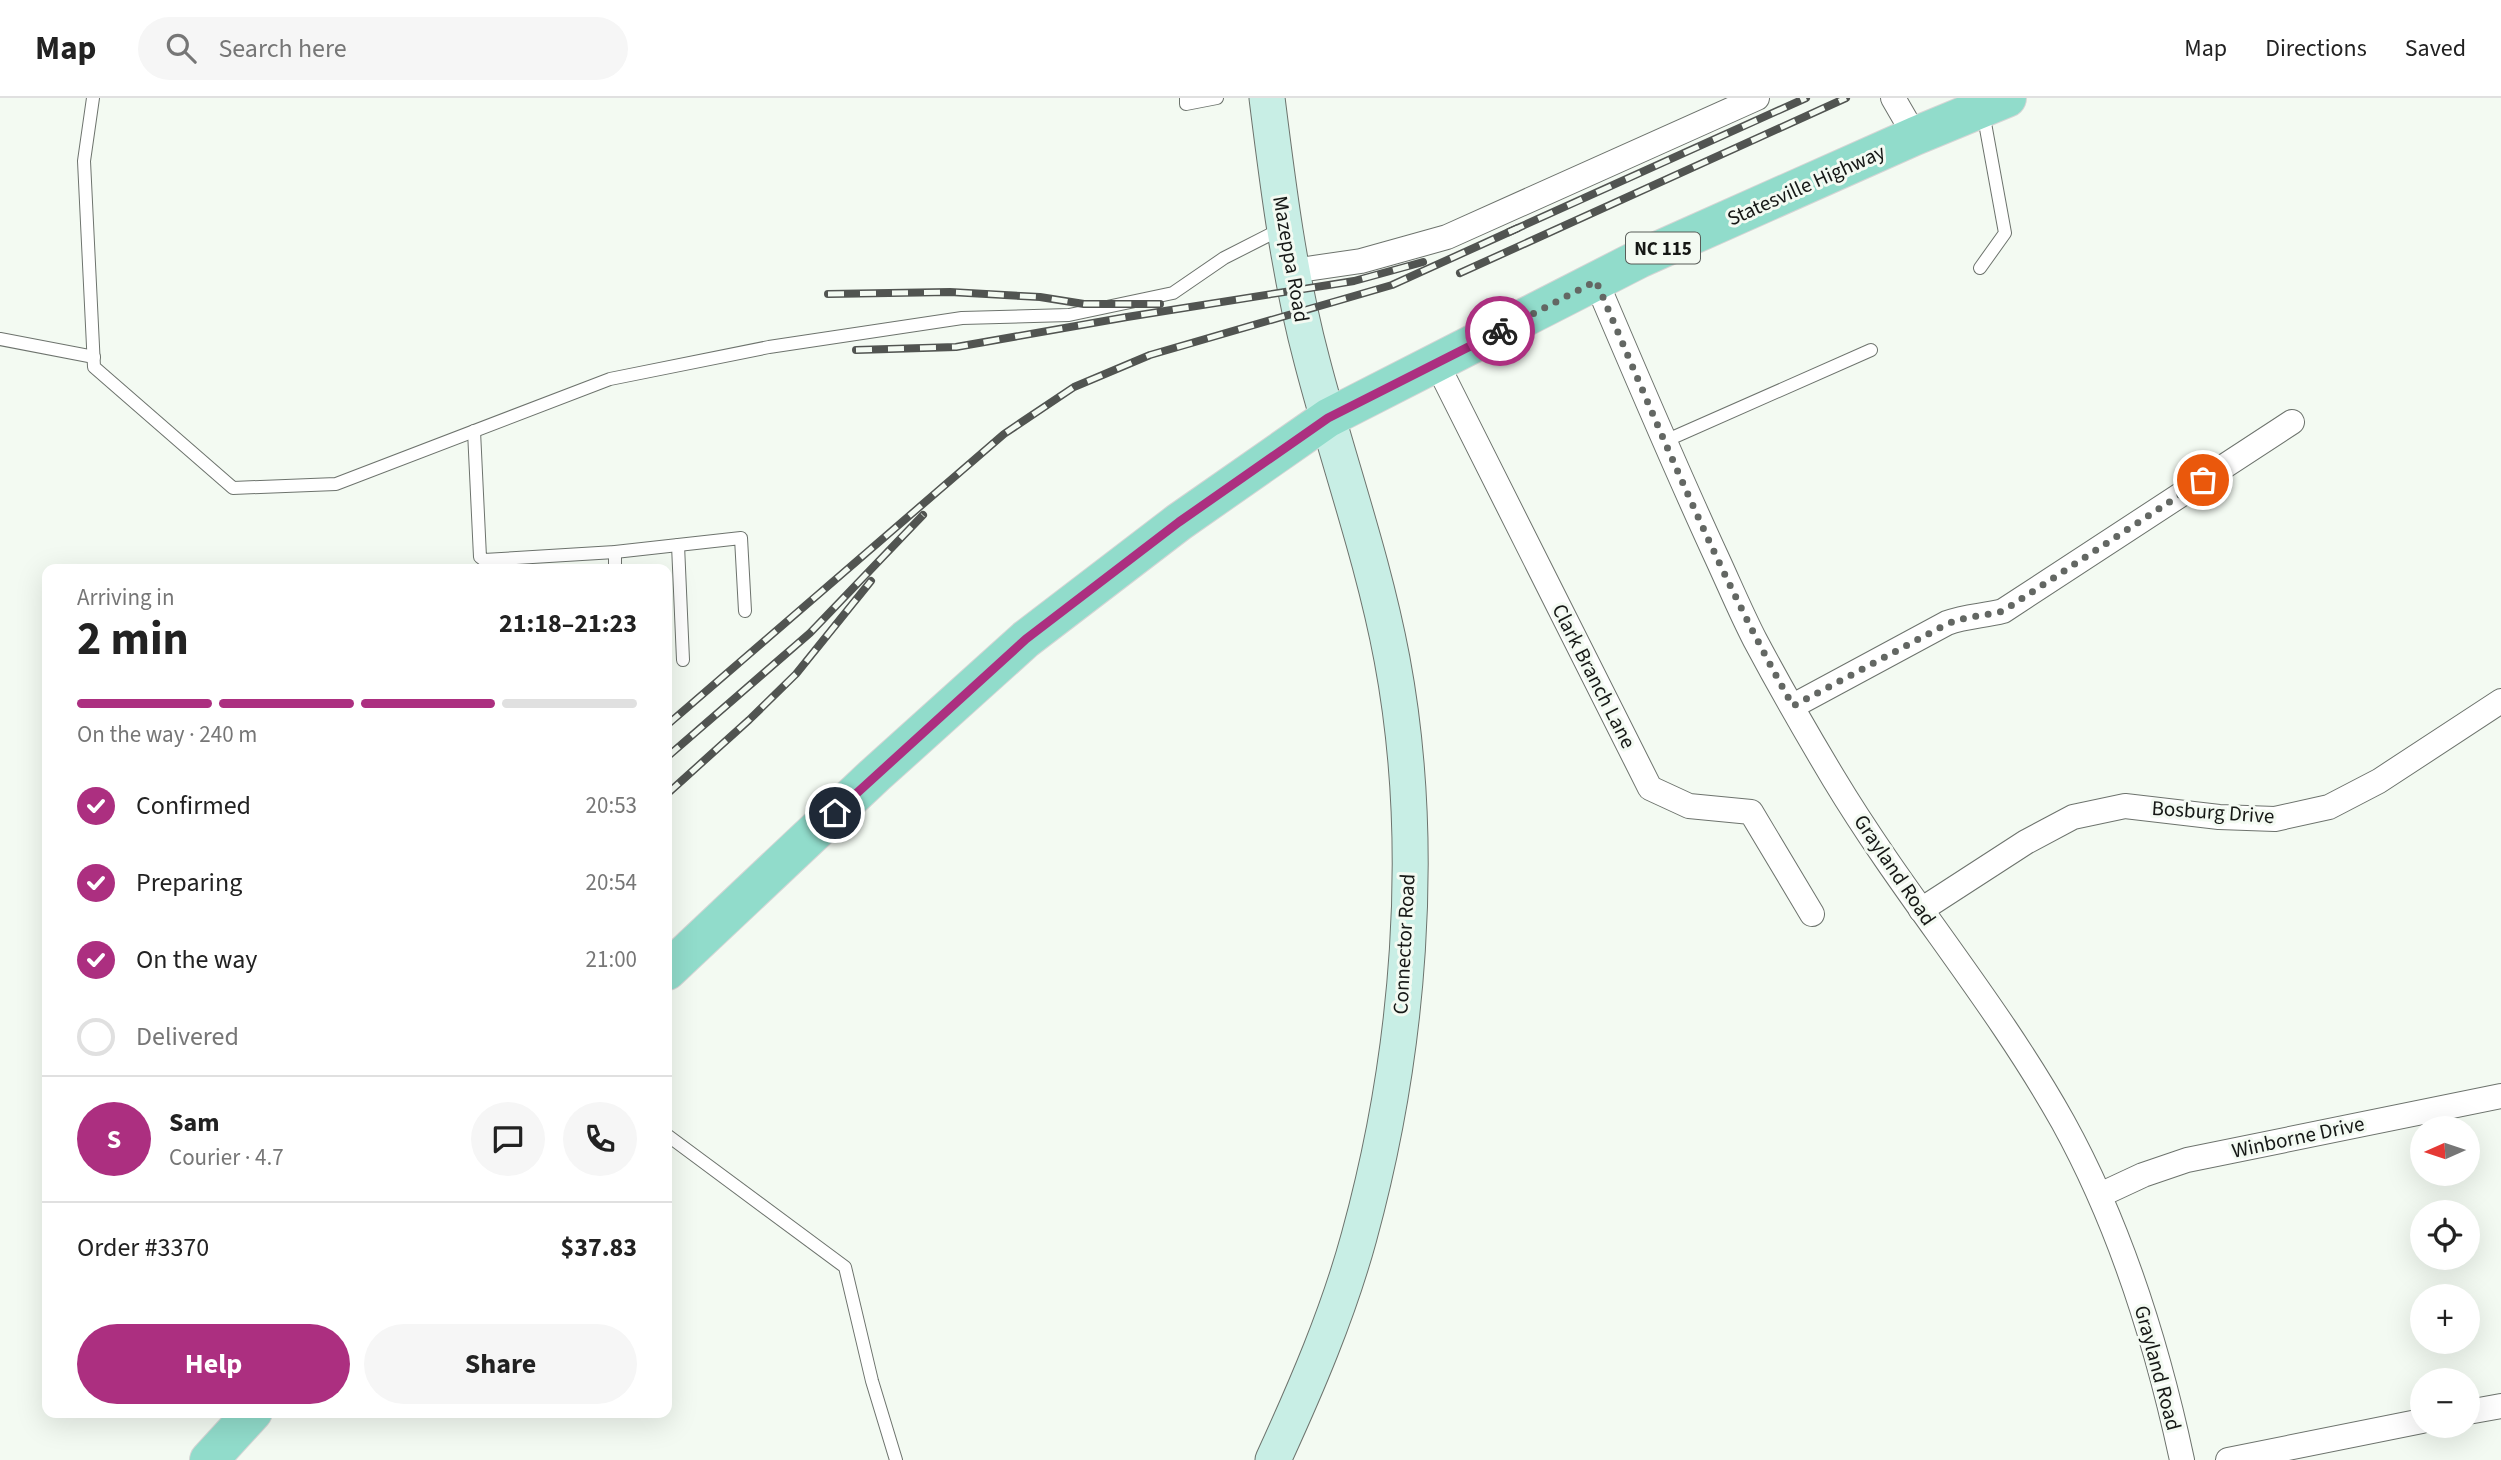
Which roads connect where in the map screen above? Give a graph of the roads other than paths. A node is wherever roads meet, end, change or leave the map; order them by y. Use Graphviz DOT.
graph roads {
  1 [pos="93,98"];
  2 [pos="1186,98"];
  3 [pos="1217,98"];
  4 [pos="1267,98"];
  5 [pos="1757,98"];
  6 [pos="1894,98"];
  7 [pos="1995,103"];
  8 [pos="1915,136"];
  9 [pos="1285,228"];
  10 [pos="1980,268"];
  11 [pos="1293,271"];
  12 [pos="1596,281"];
  13 [pos="0,339"];
  14 [pos="1871,350"];
  15 [pos="94,357"];
  16 [pos="1437,364"];
  17 [pos="1328,418"];
  18 [pos="2292,422"];
  19 [pos="474,431"];
  20 [pos="1665,441"];
  21 [pos="678,545"];
  22 [pos="615,552"];
  23 [pos="545,563"];
  24 [pos="615,564"];
  25 [pos="745,611"];
  26 [pos="683,660"];
  27 [pos="2501,701"];
  28 [pos="1793,706"];
  29 [pos="1921,910"];
  30 [pos="1812,914"];
  31 [pos="672,966"];
  32 [pos="2501,1096"];
  33 [pos="672,1139"];
  34 [pos="2100,1195"];
  35 [pos="2501,1406"];
  36 [pos="2480,1410"];
  37 [pos="248,1418"];
  38 [pos="2410,1423"];
  39 [pos="209,1460"];
  40 [pos="896,1460"];
  41 [pos="1273,1460"];
  42 [pos="2182,1460"];
  43 [pos="2228,1460"];
  1 -- 15 [label="lane"];
  2 -- 3 [label="lane"];
  4 -- 9 [label="street, Mazeppa Road"];
  5 -- 11 [label="street"];
  6 -- 8 [label="street"];
  7 -- 8 [label="main road, Statesville Highway / NC 115"];
  7 -- 10 [label="lane"];
  8 -- 12 [label="main road, Statesville Highway / NC 115"];
  9 -- 11 [label="street, Mazeppa Road"];
  9 -- 19 [label="lane"];
  11 -- 17 [label="street, Mazeppa Road"];
  12 -- 16 [label="main road, Statesville Highway / NC 115"];
  12 -- 20 [label="street, Grayland Road"];
  13 -- 15 [label="lane"];
  14 -- 20 [label="lane"];
  15 -- 19 [label="lane"];
  16 -- 17 [label="main road, Statesville Highway / NC 115"];
  16 -- 30 [label="street, Clark Branch Lane"];
  17 -- 31 [label="main road, Statesville Highway / NC 115"];
  17 -- 41 [label="street, Connector Road"];
  18 -- 28 [label="street"];
  19 -- 23 [label="lane"];
  20 -- 28 [label="street, Grayland Road"];
  21 -- 22 [label="lane"];
  21 -- 25 [label="lane"];
  21 -- 26 [label="lane"];
  22 -- 23 [label="lane"];
  22 -- 24 [label="lane"];
  27 -- 29 [label="street, Bosburg Drive"];
  28 -- 29 [label="street, Grayland Road"];
  29 -- 34 [label="street, Grayland Road"];
  32 -- 34 [label="street, Winborne Drive"];
  33 -- 40 [label="lane"];
  34 -- 42 [label="street, Grayland Road"];
  35 -- 36 [label="street"];
  37 -- 39 [label="main road"];
  38 -- 43 [label="street"];
}
